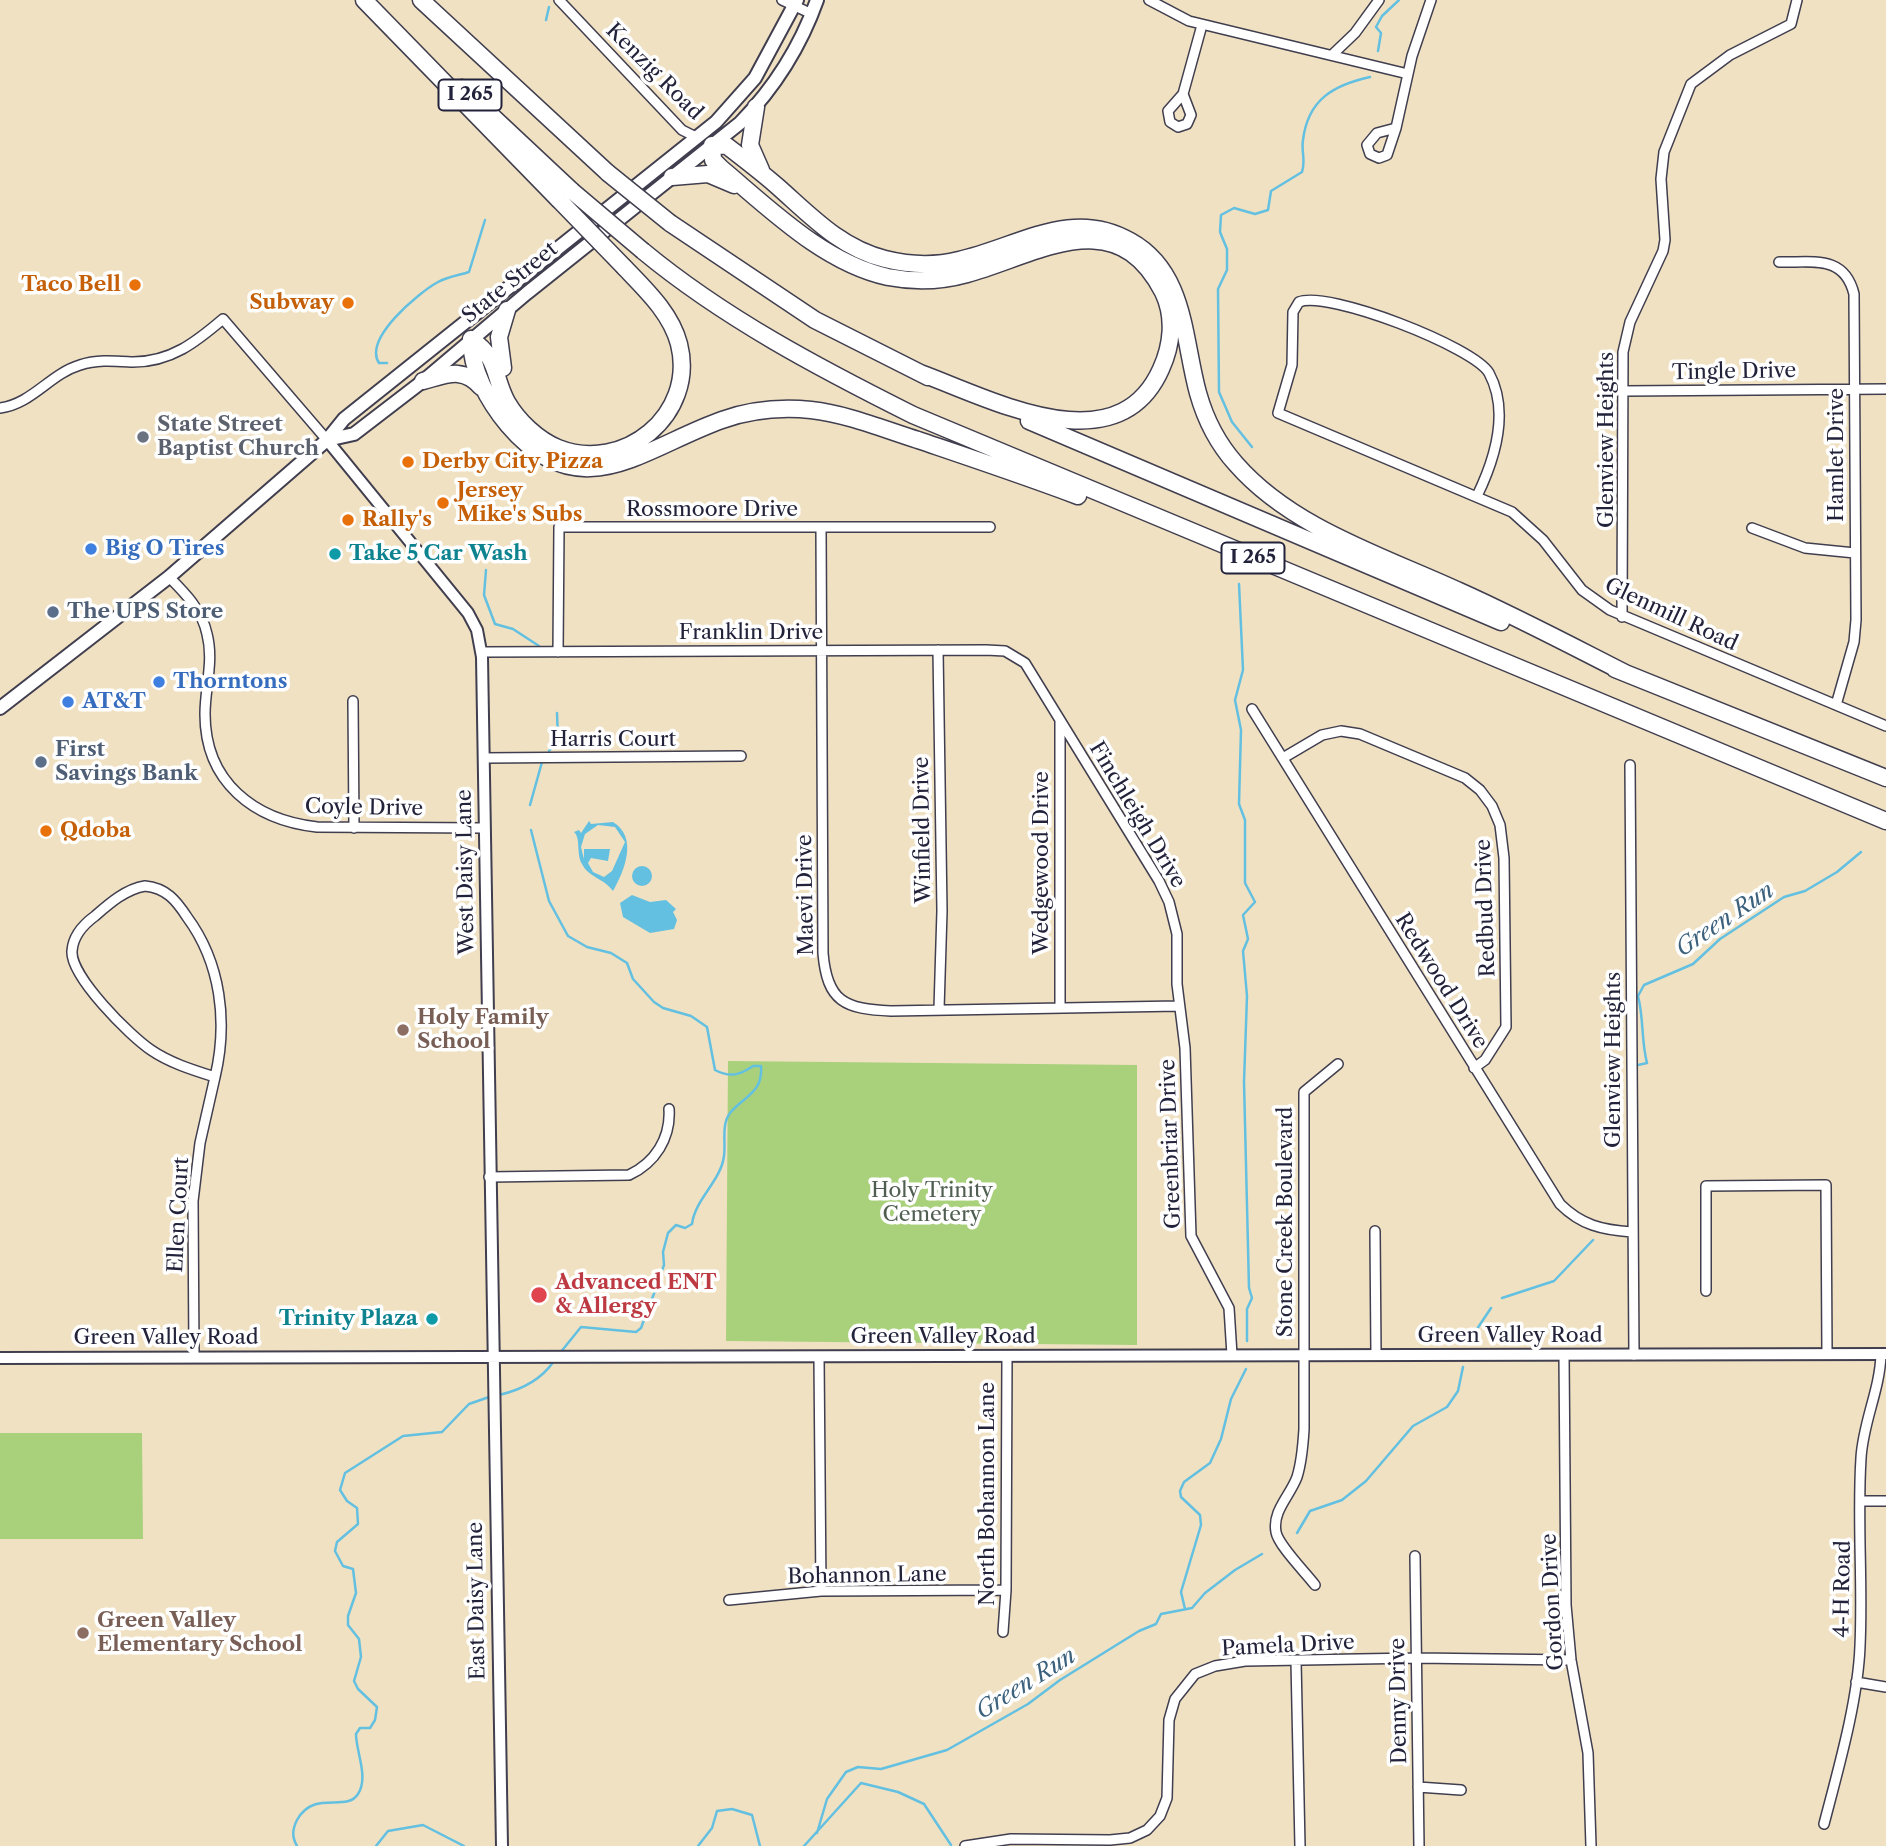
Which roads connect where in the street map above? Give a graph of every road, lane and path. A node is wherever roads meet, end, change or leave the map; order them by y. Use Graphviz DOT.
graph roads {
  1 [pos="366,0"];
  2 [pos="421,0"];
  3 [pos="559,0"];
  4 [pos="817,0"];
  5 [pos="1149,0"];
  6 [pos="1379,0"];
  7 [pos="1431,0"];
  8 [pos="1797,0"];
  9 [pos="791,2"];
  10 [pos="812,14"];
  11 [pos="1202,25"];
  12 [pos="1332,55"];
  13 [pos="1408,74"];
  14 [pos="1183,94"];
  15 [pos="756,107"];
  16 [pos="1396,128"];
  17 [pos="696,137"];
  18 [pos="712,145"];
  19 [pos="672,177"];
  20 [pos="778,187"];
  21 [pos="748,190"];
  22 [pos="565,196"];
  23 [pos="1779,262"];
  24 [pos="507,310"];
  25 [pos="466,333"];
  26 [pos="920,373"];
  27 [pos="424,381"];
  28 [pos="1855,389"];
  29 [pos="1886,389"];
  30 [pos="1624,391"];
  31 [pos="495,406"];
  32 [pos="0,408"];
  33 [pos="517,414"];
  34 [pos="327,440"];
  35 [pos="1477,496"];
  36 [pos="990,527"];
  37 [pos="821,528"];
  38 [pos="1752,528"];
  39 [pos="1224,546"];
  40 [pos="1855,554"];
  41 [pos="169,577"];
  42 [pos="1622,617"];
  43 [pos="821,650"];
  44 [pos="939,650"];
  45 [pos="482,652"];
  46 [pos="558,652"];
  47 [pos="1020,658"];
  48 [pos="1625,673"];
  49 [pos="353,701"];
  50 [pos="1836,705"];
  51 [pos="0,708"];
  52 [pos="1252,709"];
  53 [pos="1060,719"];
  54 [pos="1886,726"];
  55 [pos="741,756"];
  56 [pos="484,758"];
  57 [pos="1283,758"];
  58 [pos="1630,765"];
  59 [pos="1886,778"];
  60 [pos="1886,821"];
  61 [pos="354,828"];
  62 [pos="484,828"];
  63 [pos="1060,1006"];
  64 [pos="1179,1006"];
  65 [pos="939,1009"];
  66 [pos="1338,1064"];
  67 [pos="1474,1068"];
  68 [pos="215,1077"];
  69 [pos="669,1109"];
  70 [pos="489,1177"];
  71 [pos="1375,1231"];
  72 [pos="1632,1232"];
  73 [pos="1706,1291"];
  74 [pos="1827,1354"];
  75 [pos="1884,1354"];
  76 [pos="1232,1355"];
  77 [pos="1304,1355"];
  78 [pos="1376,1355"];
  79 [pos="1564,1355"];
  80 [pos="1634,1355"];
  81 [pos="194,1356"];
  82 [pos="494,1356"];
  83 [pos="1007,1356"];
  84 [pos="819,1357"];
  85 [pos="0,1358"];
  86 [pos="1861,1501"];
  87 [pos="1886,1501"];
  88 [pos="1415,1556"];
  89 [pos="1315,1585"];
  90 [pos="1006,1590"];
  91 [pos="821,1591"];
  92 [pos="729,1600"];
  93 [pos="1003,1632"];
  94 [pos="1416,1658"];
  95 [pos="1571,1660"];
  96 [pos="1296,1661"];
  97 [pos="1856,1682"];
  98 [pos="1886,1687"];
  99 [pos="1418,1787"];
  100 [pos="1461,1790"];
  101 [pos="1824,1824"];
  102 [pos="1073,1843"];
  103 [pos="502,1846"];
  104 [pos="965,1846"];
  105 [pos="1300,1846"];
  106 [pos="1419,1846"];
  107 [pos="1591,1846"];
  1 -- 22 [label="highway"];
  2 -- 26 [label="highway, I 265, bridge"];
  3 -- 17 [label="street, Kenzig Road"];
  4 -- 10 [label="main road, State Street"];
  5 -- 11 [label="street"];
  6 -- 12 [label="street"];
  7 -- 13 [label="street"];
  8 -- 30 [label="street, Glenview Heights"];
  9 -- 10 [label="street"];
  9 -- 17 [label="main road, State Street"];
  10 -- 15 [label="main road, State Street"];
  11 -- 12 [label="street"];
  11 -- 14 [label="street"];
  12 -- 13 [label="street"];
  13 -- 16 [label="street"];
  15 -- 18 [label="main road, State Street"];
  15 -- 20 [label="highway"];
  17 -- 18 [label="main road"];
  17 -- 25 [label="main road, State Street"];
  18 -- 19 [label="main road, State Street"];
  18 -- 20 [label="highway"];
  18 -- 21 [label="highway"];
  19 -- 21 [label="highway"];
  19 -- 24 [label="main road, State Street"];
  20 -- 48 [label="highway"];
  21 -- 26 [label="highway"];
  22 -- 33 [label="highway, bridge"];
  22 -- 39 [label="highway, I 265, bridge"];
  23 -- 28 [label="street, Hamlet Drive"];
  24 -- 25 [label="main road, State Street"];
  24 -- 33 [label="highway"];
  25 -- 27 [label="main road, State Street"];
  25 -- 31 [label="highway"];
  25 -- 33 [label="highway"];
  25 -- 34 [label="main road, State Street"];
  26 -- 48 [label="highway, I 265"];
  27 -- 31 [label="highway"];
  27 -- 34 [label="main road, State Street"];
  28 -- 29 [label="street, Tingle Drive"];
  28 -- 30 [label="street, Tingle Drive"];
  28 -- 40 [label="street, Hamlet Drive"];
  30 -- 42 [label="street, Glenview Heights"];
  31 -- 39 [label="highway"];
  32 -- 34 [label="street"];
  34 -- 41 [label="main road, State Street"];
  34 -- 45 [label="street, West Daisy Lane"];
  35 -- 35 [label="street, Glenmill Road"];
  35 -- 42 [label="street, Glenmill Road"];
  36 -- 37 [label="street, Rossmoore Drive"];
  37 -- 43 [label="street, Maevi Drive"];
  37 -- 46 [label="street, Rossmoore Drive"];
  38 -- 40 [label="street"];
  39 -- 60 [label="highway, I 265"];
  40 -- 50 [label="street, Hamlet Drive"];
  41 -- 51 [label="main road, State Street"];
  41 -- 61 [label="street, Coyle Drive"];
  42 -- 50 [label="street, Glenmill Road"];
  43 -- 44 [label="street, Franklin Drive"];
  43 -- 46 [label="street, Franklin Drive"];
  43 -- 65 [label="street, Maevi Drive"];
  44 -- 47 [label="street, Franklin Drive"];
  44 -- 65 [label="street, Winfield Drive"];
  45 -- 46 [label="street, Franklin Drive"];
  45 -- 56 [label="street, West Daisy Lane"];
  47 -- 53 [label="street, Finchleigh Drive"];
  48 -- 59 [label="highway, I 265"];
  49 -- 61 [label="street"];
  50 -- 54 [label="street, Glenmill Road"];
  52 -- 57 [label="street, Redwood Drive"];
  53 -- 63 [label="street, Wedgewood Drive"];
  53 -- 64 [label="street, Finchleigh Drive"];
  55 -- 56 [label="street, Harris Court"];
  56 -- 62 [label="street, West Daisy Lane"];
  57 -- 67 [label="street, Redwood Drive"];
  57 -- 67 [label="street, Redbud Drive"];
  58 -- 72 [label="street, Glenview Heights"];
  61 -- 62 [label="street, Coyle Drive"];
  62 -- 70 [label="street, West Daisy Lane"];
  63 -- 64 [label="street, Maevi Drive"];
  63 -- 65 [label="street, Maevi Drive"];
  64 -- 76 [label="street, Greenbriar Drive"];
  66 -- 77 [label="street, Stone Creek Boulevard"];
  67 -- 72 [label="street, Redwood Drive"];
  68 -- 68 [label="street, Ellen Court"];
  68 -- 81 [label="street, Ellen Court"];
  69 -- 70 [label="street"];
  70 -- 82 [label="street, West Daisy Lane"];
  71 -- 78 [label="street"];
  72 -- 80 [label="street, Glenview Heights"];
  73 -- 74 [label="street"];
  74 -- 75 [label="street, Green Valley Road"];
  74 -- 80 [label="street, Green Valley Road"];
  75 -- 86 [label="street, 4-H Road"];
  76 -- 77 [label="street, Green Valley Road"];
  76 -- 83 [label="street, Green Valley Road"];
  77 -- 78 [label="street, Green Valley Road"];
  77 -- 89 [label="street"];
  78 -- 79 [label="street, Green Valley Road"];
  79 -- 80 [label="street, Green Valley Road"];
  79 -- 95 [label="street, Gordon Drive"];
  81 -- 82 [label="street, Green Valley Road"];
  81 -- 85 [label="street, Green Valley Road"];
  82 -- 84 [label="street, Green Valley Road"];
  82 -- 103 [label="street, East Daisy Lane"];
  83 -- 84 [label="street, Green Valley Road"];
  83 -- 90 [label="street, North Bohannon Lane"];
  84 -- 91 [label="street"];
  86 -- 87 [label="street"];
  86 -- 97 [label="street, 4-H Road"];
  88 -- 94 [label="street, Denny Drive"];
  90 -- 91 [label="street, Bohannon Lane"];
  90 -- 93 [label="street, North Bohannon Lane"];
  91 -- 92 [label="street, Bohannon Lane"];
  94 -- 95 [label="street, Pamela Drive"];
  94 -- 96 [label="street, Pamela Drive"];
  94 -- 99 [label="street, Denny Drive"];
  95 -- 107 [label="street, Gordon Drive"];
  96 -- 102 [label="street, Pamela Drive"];
  96 -- 105 [label="street"];
  97 -- 98 [label="street"];
  97 -- 101 [label="street, 4-H Road"];
  99 -- 100 [label="street"];
  99 -- 106 [label="street, Denny Drive"];
  102 -- 104 [label="street, Pamela Drive"];
}
